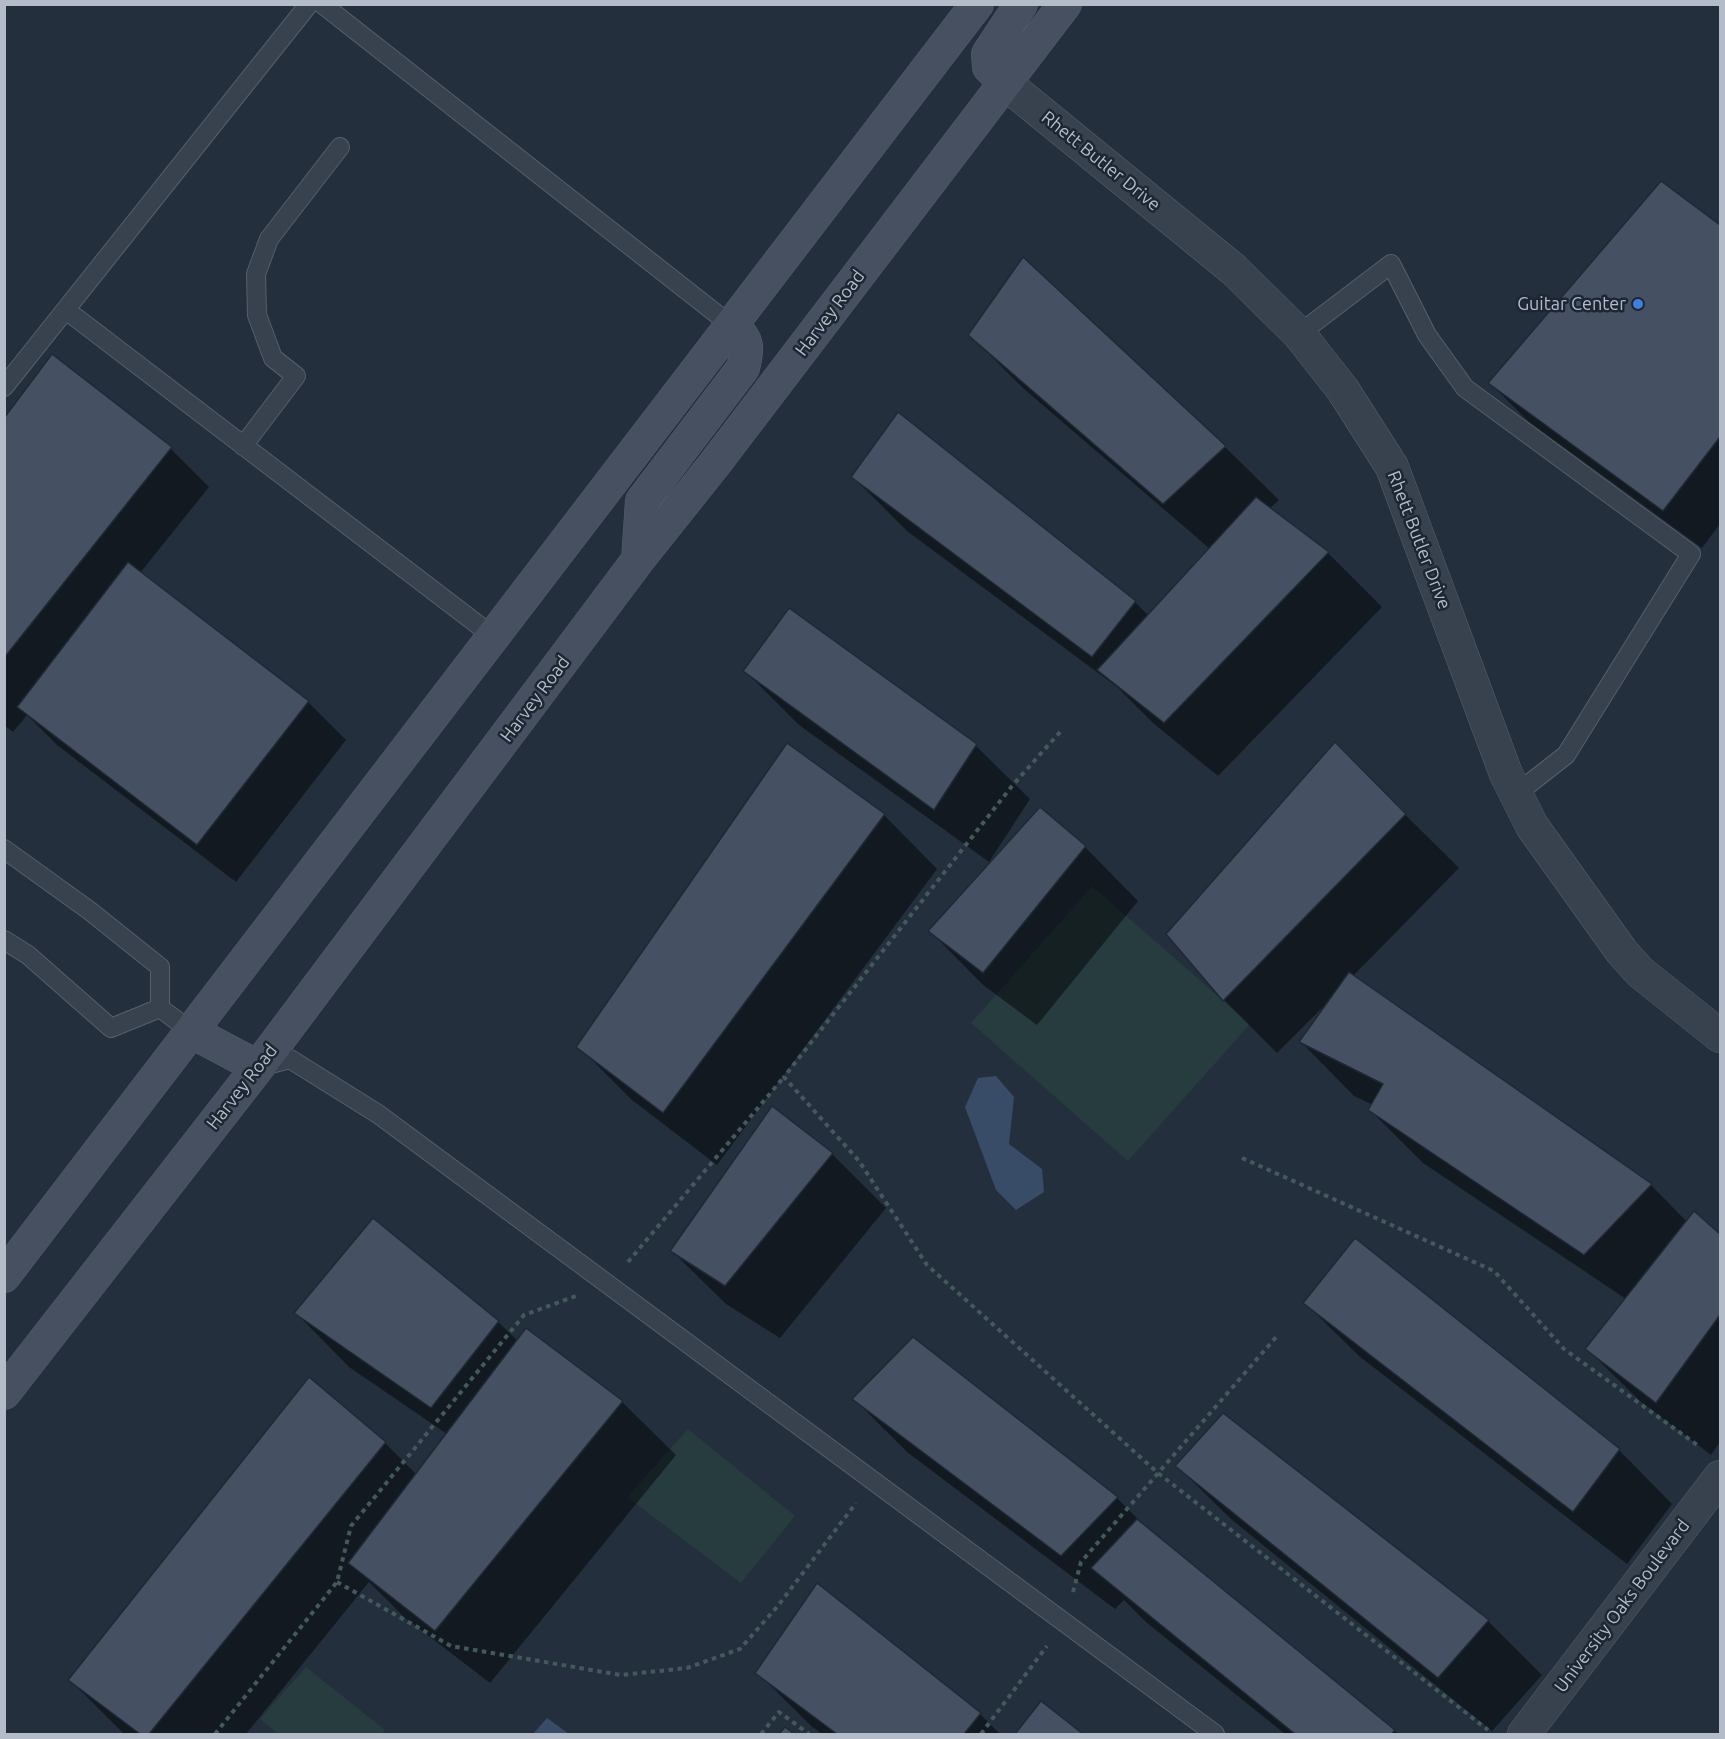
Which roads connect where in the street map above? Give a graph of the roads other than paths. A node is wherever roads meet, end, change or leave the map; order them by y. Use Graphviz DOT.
graph roads {
  1 [pos="309,4"];
  2 [pos="322,4"];
  3 [pos="977,4"];
  4 [pos="1021,4"];
  5 [pos="1065,4"];
  6 [pos="1005,83"];
  7 [pos="340,147"];
  8 [pos="66,310"];
  9 [pos="732,326"];
  10 [pos="1299,334"];
  11 [pos="4,387"];
  12 [pos="243,446"];
  13 [pos="638,560"];
  14 [pos="494,637"];
  15 [pos="1516,794"];
  16 [pos="4,849"];
  17 [pos="4,940"];
  18 [pos="160,1008"];
  19 [pos="192,1032"];
  20 [pos="1720,1036"];
  21 [pos="258,1067"];
  22 [pos="4,1276"];
  23 [pos="4,1393"];
  24 [pos="1720,1477"];
  25 [pos="1215,1734"];
  26 [pos="1524,1734"];
  1 -- 8 [label="lane"];
  2 -- 9 [label="lane"];
  3 -- 9 [label="main road"];
  4 -- 6 [label="main road"];
  5 -- 6 [label="main road, Harvey Road"];
  6 -- 10 [label="street, Rhett Butler Drive"];
  6 -- 13 [label="main road, Harvey Road"];
  7 -- 12 [label="lane"];
  8 -- 11 [label="lane"];
  8 -- 12 [label="lane"];
  9 -- 13 [label="main road"];
  9 -- 14 [label="main road"];
  10 -- 15 [label="street, Rhett Butler Drive"];
  10 -- 15 [label="lane"];
  12 -- 14 [label="lane"];
  13 -- 21 [label="main road, Harvey Road"];
  14 -- 19 [label="main road"];
  15 -- 20 [label="street, Rhett Butler Drive"];
  16 -- 18 [label="lane"];
  17 -- 18 [label="lane"];
  18 -- 19 [label="lane"];
  19 -- 21 [label="main road"];
  19 -- 22 [label="main road"];
  21 -- 23 [label="main road, Harvey Road"];
  21 -- 25 [label="lane"];
  24 -- 26 [label="street, University Oaks Boulevard"];
}
